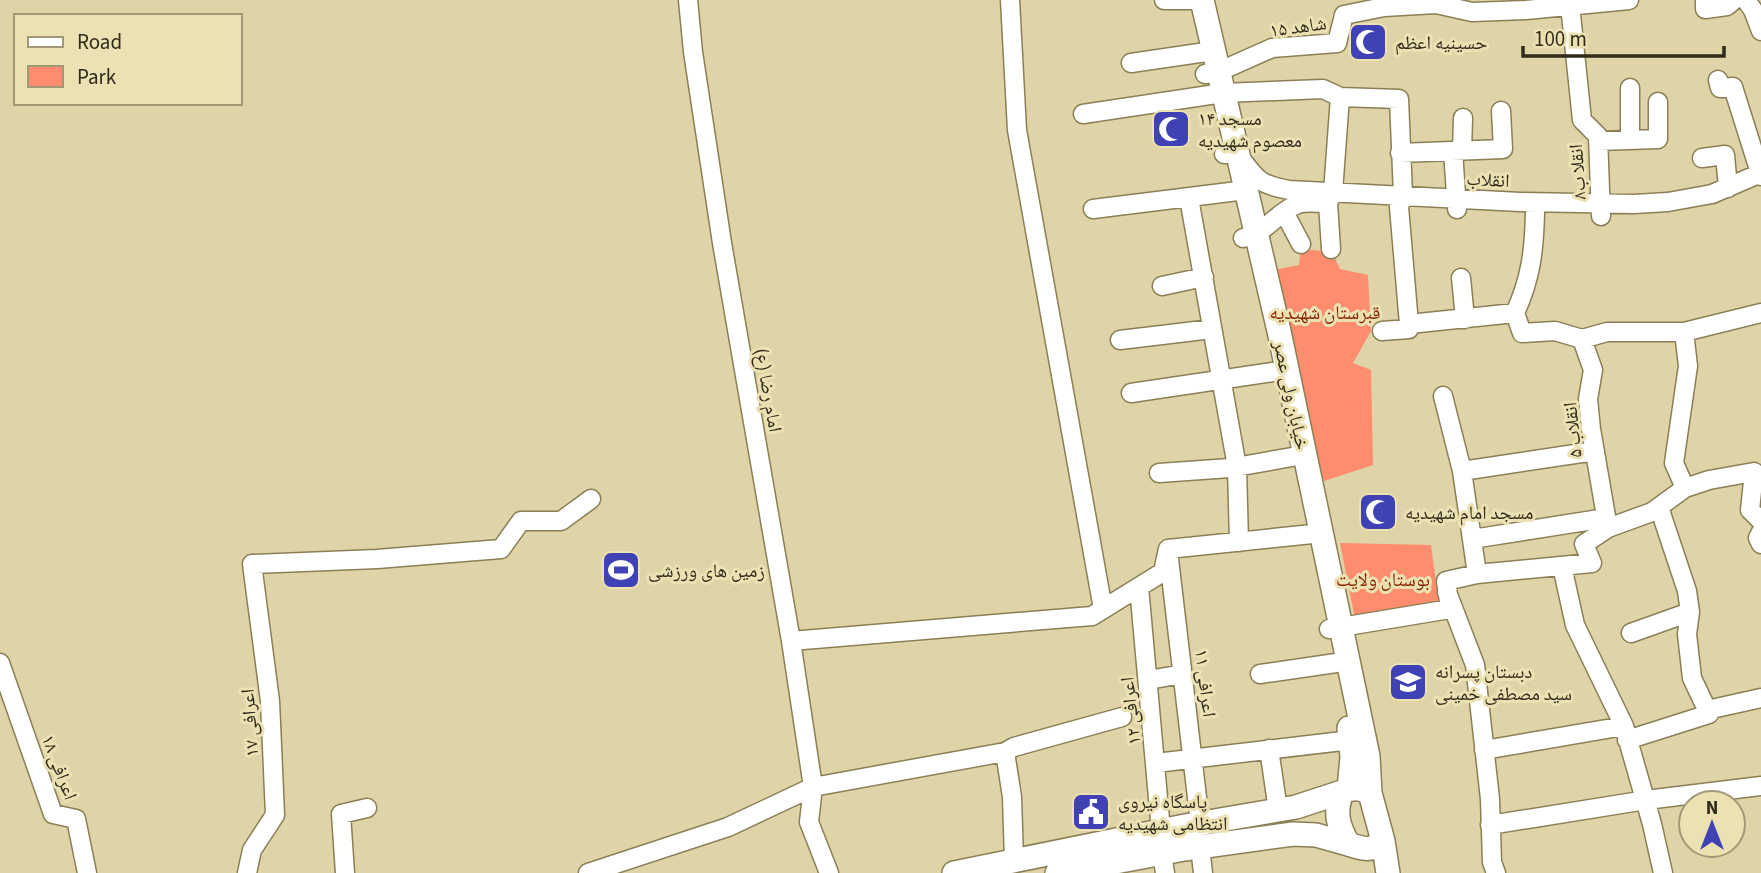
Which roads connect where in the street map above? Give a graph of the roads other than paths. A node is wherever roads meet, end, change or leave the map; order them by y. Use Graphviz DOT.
graph roads {
  1 [pos="688,0"];
  2 [pos="1010,0"];
  3 [pos="1164,0"];
  4 [pos="1195,0"];
  5 [pos="1629,0"];
  6 [pos="1705,0"];
  7 [pos="1734,0"];
  8 [pos="1746,0"];
  9 [pos="1436,2"];
  10 [pos="1526,5"];
  11 [pos="1570,5"];
  12 [pos="1343,7"];
  13 [pos="1761,31"];
  14 [pos="1131,62"];
  15 [pos="1212,73"];
  16 [pos="1718,80"];
  17 [pos="1630,88"];
  18 [pos="1340,97"];
  19 [pos="1658,102"];
  20 [pos="1501,111"];
  21 [pos="1083,114"];
  22 [pos="1463,118"];
  23 [pos="1630,140"];
  24 [pos="1598,141"];
  25 [pos="1458,151"];
  26 [pos="1230,153"];
  27 [pos="1400,153"];
  28 [pos="1702,158"];
  29 [pos="1761,174"];
  30 [pos="1761,186"];
  31 [pos="1728,188"];
  32 [pos="1239,191"];
  33 [pos="1330,197"];
  34 [pos="1189,198"];
  35 [pos="1401,201"];
  36 [pos="1457,204"];
  37 [pos="1094,209"];
  38 [pos="1601,210"];
  39 [pos="1284,212"];
  40 [pos="1535,213"];
  41 [pos="1250,237"];
  42 [pos="1301,244"];
  43 [pos="1331,249"];
  44 [pos="1204,277"];
  45 [pos="1461,278"];
  46 [pos="1162,286"];
  47 [pos="1515,313"];
  48 [pos="1761,313"];
  49 [pos="1465,319"];
  50 [pos="1409,324"];
  51 [pos="1212,329"];
  52 [pos="1382,331"];
  53 [pos="1684,332"];
  54 [pos="1582,339"];
  55 [pos="1120,340"];
  56 [pos="1273,372"];
  57 [pos="1222,380"];
  58 [pos="1131,393"];
  59 [pos="1443,396"];
  60 [pos="1595,452"];
  61 [pos="1292,457"];
  62 [pos="1237,467"];
  63 [pos="1462,471"];
  64 [pos="1159,473"];
  65 [pos="1685,488"];
  66 [pos="591,499"];
  67 [pos="1659,507"];
  68 [pos="1761,521"];
  69 [pos="1607,523"];
  70 [pos="1761,532"];
  71 [pos="1316,534"];
  72 [pos="1472,539"];
  73 [pos="1239,542"];
  74 [pos="1761,544"];
  75 [pos="1168,549"];
  76 [pos="1562,565"];
  77 [pos="1477,573"];
  78 [pos="1139,587"];
  79 [pos="1447,592"];
  80 [pos="1103,609"];
  81 [pos="1690,612"];
  82 [pos="1336,628"];
  83 [pos="1631,633"];
  84 [pos="791,641"];
  85 [pos="0,663"];
  86 [pos="1336,663"];
  87 [pos="1183,674"];
  88 [pos="1260,674"];
  89 [pos="1148,680"];
  90 [pos="1761,698"];
  91 [pos="1707,710"];
  92 [pos="1122,717"];
  93 [pos="1625,733"];
  94 [pos="1351,740"];
  95 [pos="1269,749"];
  96 [pos="1484,750"];
  97 [pos="1005,752"];
  98 [pos="1194,758"];
  99 [pos="1156,763"];
  100 [pos="1761,786"];
  101 [pos="813,787"];
  102 [pos="1353,791"];
  103 [pos="1646,800"];
  104 [pos="367,808"];
  105 [pos="1287,809"];
  106 [pos="1200,823"];
  107 [pos="1490,825"];
  108 [pos="1304,834"];
  109 [pos="1366,845"];
  110 [pos="1200,847"];
  111 [pos="1163,852"];
  112 [pos="1014,860"];
  113 [pos="1132,866"];
  114 [pos="87,873"];
  115 [pos="247,873"];
  116 [pos="345,873"];
  117 [pos="588,873"];
  118 [pos="829,873"];
  119 [pos="954,873"];
  120 [pos="1057,873"];
  121 [pos="1203,873"];
  122 [pos="1374,873"];
  123 [pos="1388,873"];
  124 [pos="1496,873"];
  125 [pos="1663,873"];
  1 -- 84 [label="street, امام رضا (ع)"];
  2 -- 80 [label="street"];
  3 -- 4 [label="street"];
  4 -- 15 [label="main road, خیابان ولی عصر"];
  5 -- 11 [label="street, شاهد ۱۵"];
  6 -- 7 [label="street"];
  8 -- 13 [label="street"];
  9 -- 10 [label="street, شاهد ۱۵"];
  9 -- 12 [label="street, شاهد ۱۵"];
  10 -- 11 [label="street, شاهد ۱۵"];
  11 -- 24 [label="street, انقلا ب۸"];
  12 -- 15 [label="street, شاهد ۱۵"];
  14 -- 15 [label="street"];
  15 -- 18 [label="street"];
  15 -- 21 [label="street"];
  15 -- 26 [label="main road, خیابان ولی عصر"];
  16 -- 29 [label="street"];
  17 -- 23 [label="street"];
  18 -- 27 [label="street"];
  18 -- 33 [label="street"];
  19 -- 23 [label="street"];
  20 -- 25 [label="street"];
  22 -- 25 [label="street"];
  23 -- 24 [label="street"];
  24 -- 38 [label="street, انقلا ب۸"];
  25 -- 27 [label="street"];
  25 -- 36 [label="street"];
  26 -- 32 [label="main road, خیابان ولی عصر"];
  26 -- 33 [label="street, انقلاب"];
  27 -- 35 [label="street"];
  28 -- 31 [label="street"];
  29 -- 31 [label="street, انقلاب"];
  30 -- 38 [label="street, انقلاب"];
  31 -- 38 [label="street, انقلاب"];
  32 -- 34 [label="street"];
  32 -- 41 [label="main road, خیابان ولی عصر"];
  33 -- 35 [label="street, انقلاب"];
  33 -- 39 [label="street, انقلاب"];
  33 -- 43 [label="street"];
  34 -- 37 [label="street"];
  34 -- 44 [label="street"];
  35 -- 36 [label="street, انقلاب"];
  35 -- 50 [label="street"];
  36 -- 38 [label="street, انقلاب"];
  36 -- 40 [label="street, انقلاب"];
  38 -- 40 [label="street, انقلاب"];
  39 -- 41 [label="street, انقلاب"];
  39 -- 42 [label="street"];
  40 -- 47 [label="street"];
  41 -- 56 [label="main road, خیابان ولی عصر"];
  41 -- 71 [label="main road, خیابان ولی عصر"];
  44 -- 46 [label="street"];
  44 -- 51 [label="street"];
  45 -- 49 [label="street"];
  47 -- 49 [label="street"];
  47 -- 54 [label="street"];
  48 -- 53 [label="street"];
  49 -- 50 [label="street"];
  50 -- 52 [label="street"];
  51 -- 55 [label="street"];
  51 -- 57 [label="street"];
  53 -- 54 [label="street"];
  53 -- 65 [label="street"];
  54 -- 60 [label="street, انقلاب ۵"];
  56 -- 57 [label="street"];
  56 -- 61 [label="main road, خیابان ولی عصر"];
  57 -- 58 [label="street"];
  57 -- 62 [label="street"];
  59 -- 63 [label="street"];
  60 -- 63 [label="street"];
  60 -- 69 [label="street, انقلاب ۵"];
  61 -- 62 [label="street"];
  61 -- 71 [label="main road, خیابان ولی عصر"];
  62 -- 64 [label="street"];
  62 -- 73 [label="street"];
  63 -- 72 [label="street"];
  65 -- 67 [label="street"];
  65 -- 68 [label="street"];
  66 -- 115 [label="street, اعرافی ۱۷"];
  67 -- 69 [label="street"];
  67 -- 81 [label="street"];
  69 -- 72 [label="street"];
  69 -- 76 [label="street"];
  70 -- 74 [label="street"];
  71 -- 73 [label="street"];
  71 -- 82 [label="main road, خیابان ولی عصر"];
  72 -- 77 [label="street"];
  73 -- 75 [label="street"];
  75 -- 78 [label="street"];
  75 -- 87 [label="street, اعرافی ۱۱"];
  76 -- 77 [label="street"];
  76 -- 93 [label="street"];
  77 -- 79 [label="street"];
  78 -- 80 [label="street"];
  78 -- 89 [label="street, اعرافی ۱۲"];
  79 -- 82 [label="street"];
  79 -- 96 [label="street"];
  80 -- 84 [label="street"];
  81 -- 83 [label="street"];
  81 -- 91 [label="street"];
  82 -- 86 [label="main road, خیابان ولی عصر"];
  82 -- 102 [label="main road, خیابان ولی عصر"];
  84 -- 101 [label="street, امام رضا (ع)"];
  85 -- 114 [label="street, اعرافی ۱۸"];
  86 -- 88 [label="street"];
  86 -- 94 [label="main road, خیابان ولی عصر"];
  87 -- 89 [label="street"];
  87 -- 98 [label="street, اعرافی ۱۱"];
  89 -- 99 [label="street, اعرافی ۱۲"];
  90 -- 91 [label="street"];
  91 -- 93 [label="street"];
  92 -- 97 [label="street"];
  93 -- 96 [label="street"];
  93 -- 103 [label="street"];
  94 -- 95 [label="street"];
  94 -- 102 [label="main road, خیابان ولی عصر"];
  95 -- 98 [label="street"];
  95 -- 105 [label="street"];
  96 -- 107 [label="street"];
  97 -- 101 [label="street"];
  97 -- 112 [label="street"];
  98 -- 99 [label="street"];
  98 -- 106 [label="street, اعرافی ۱۱"];
  99 -- 111 [label="street, اعرافی ۱۲"];
  100 -- 103 [label="street"];
  101 -- 117 [label="street"];
  101 -- 118 [label="street, امام رضا (ع)"];
  102 -- 105 [label="main road"];
  102 -- 109 [label="main road"];
  102 -- 109 [label="main road"];
  103 -- 107 [label="street"];
  103 -- 125 [label="street"];
  104 -- 116 [label="street"];
  105 -- 106 [label="main road"];
  105 -- 108 [label="main road"];
  106 -- 111 [label="main road"];
  107 -- 124 [label="street"];
  108 -- 109 [label="main road"];
  108 -- 110 [label="main road"];
  109 -- 122 [label="main road"];
  109 -- 123 [label="main road"];
  110 -- 111 [label="main road"];
  110 -- 121 [label="street"];
  111 -- 112 [label="main road"];
  111 -- 113 [label="main road"];
  112 -- 119 [label="main road"];
  113 -- 120 [label="main road"];
}
